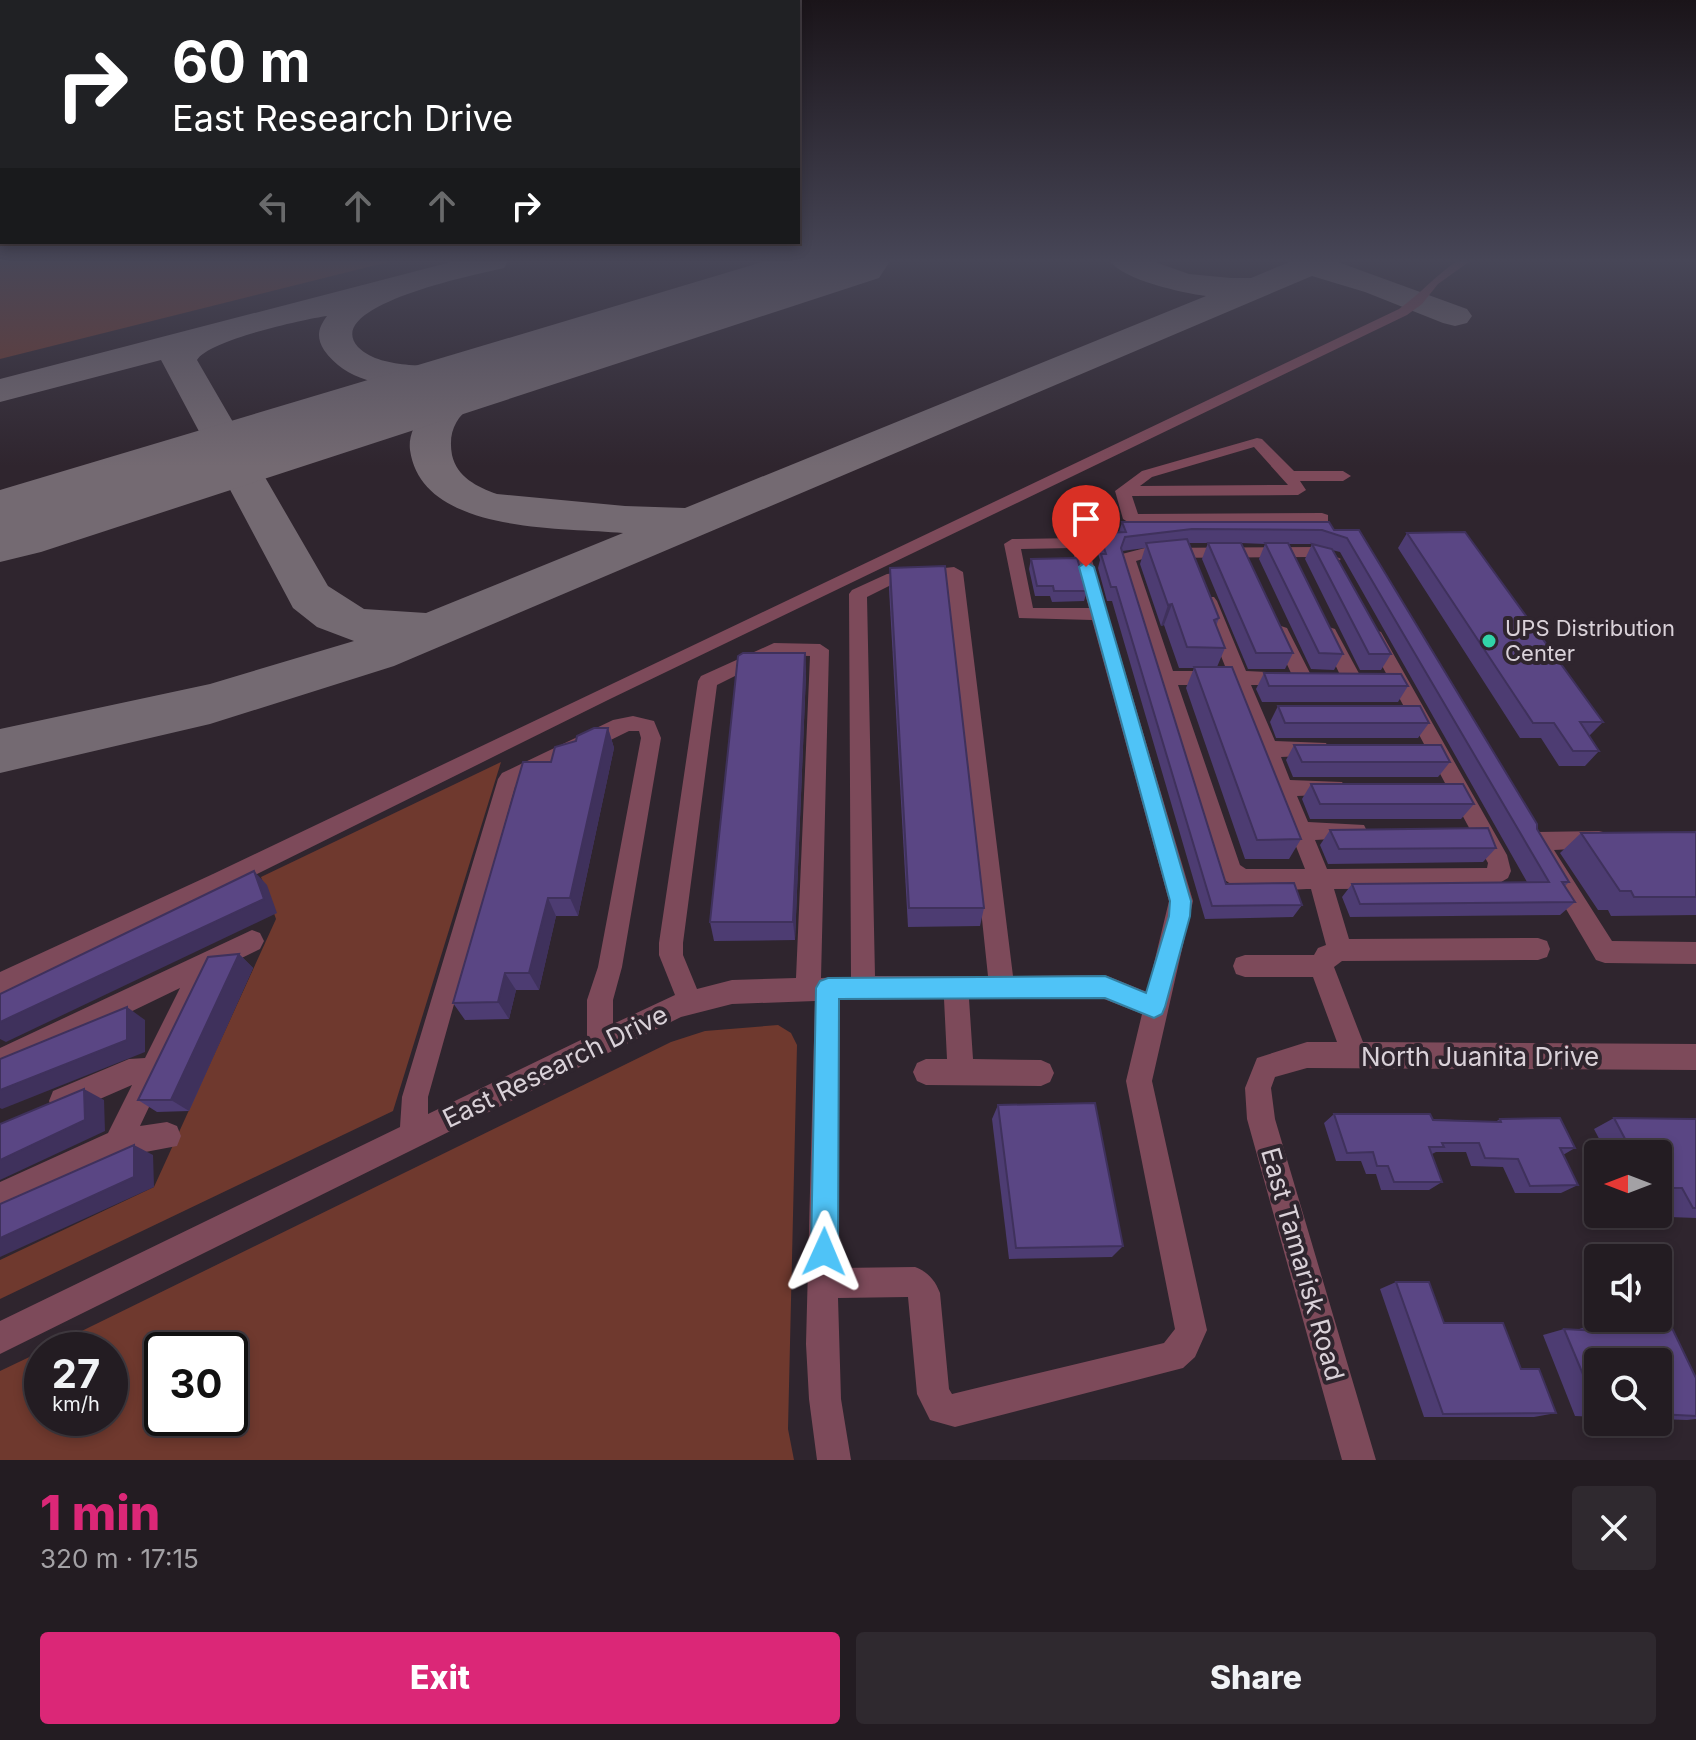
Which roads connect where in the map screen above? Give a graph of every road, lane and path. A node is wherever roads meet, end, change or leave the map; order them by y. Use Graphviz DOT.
graph roads {
  1 [pos="1367,329"];
  2 [pos="1290,476"];
  3 [pos="1343,476"];
  4 [pos="1123,491"];
  5 [pos="1322,518"];
  6 [pos="1194,566"];
  7 [pos="1340,571"];
  8 [pos="1270,608"];
  9 [pos="1362,612"];
  10 [pos="1100,614"];
  11 [pos="1324,623"];
  12 [pos="1165,678"];
  13 [pos="1239,678"];
  14 [pos="1303,679"];
  15 [pos="1375,680"];
  16 [pos="1267,749"];
  17 [pos="1344,749"];
  18 [pos="1283,788"];
  19 [pos="1362,788"];
  20 [pos="1300,831"];
  21 [pos="1376,831"];
  22 [pos="1451,831"];
  23 [pos="1482,831"];
  24 [pos="1617,840"];
  25 [pos="1320,879"];
  26 [pos="252,941"];
  27 [pos="1538,949"];
  28 [pos="1696,953"];
  29 [pos="1331,958"];
  30 [pos="204,964"];
  31 [pos="1245,966"];
  32 [pos="0,984"];
  33 [pos="956,987"];
  34 [pos="1002,987"];
  35 [pos="863,988"];
  36 [pos="818,989"];
  37 [pos="690,1002"];
  38 [pos="1154,1007"];
  39 [pos="600,1044"];
  40 [pos="1355,1055"];
  41 [pos="1696,1057"];
  42 [pos="0,1062"];
  43 [pos="1266,1067"];
  44 [pos="153,1071"];
  45 [pos="926,1072"];
  46 [pos="961,1072"];
  47 [pos="1041,1073"];
  48 [pos="43,1109"];
  49 [pos="414,1135"];
  50 [pos="167,1136"];
  51 [pos="118,1143"];
  52 [pos="0,1197"];
  53 [pos="824,1283"];
  54 [pos="0,1338"];
  55 [pos="834,1460"];
  56 [pos="1359,1460"];
  1 -- 32 [label="street"];
  2 -- 3 [label="street"];
  2 -- 4 [label="street"];
  2 -- 4 [label="street"];
  4 -- 5 [label="street"];
  6 -- 7 [label="street"];
  6 -- 12 [label="street"];
  6 -- 13 [label="street"];
  8 -- 14 [label="street"];
  9 -- 15 [label="street"];
  10 -- 10 [label="street"];
  10 -- 38 [label="street"];
  11 -- 15 [label="street"];
  12 -- 13 [label="street"];
  12 -- 25 [label="street"];
  13 -- 14 [label="street"];
  13 -- 16 [label="street"];
  14 -- 15 [label="street"];
  15 -- 23 [label="street"];
  16 -- 17 [label="street"];
  16 -- 18 [label="street"];
  18 -- 19 [label="street"];
  18 -- 20 [label="street"];
  20 -- 21 [label="street"];
  20 -- 25 [label="street"];
  22 -- 23 [label="street"];
  23 -- 25 [label="street"];
  24 -- 28 [label="street"];
  25 -- 29 [label="street"];
  26 -- 30 [label="street"];
  27 -- 29 [label="street"];
  29 -- 31 [label="street"];
  29 -- 40 [label="street"];
  30 -- 42 [label="street"];
  30 -- 44 [label="street"];
  33 -- 34 [label="street, East Research Drive"];
  33 -- 35 [label="street, East Research Drive"];
  33 -- 46 [label="street"];
  34 -- 35 [label="street"];
  34 -- 38 [label="street, East Research Drive"];
  35 -- 36 [label="street, East Research Drive"];
  36 -- 37 [label="street, East Research Drive"];
  36 -- 37 [label="street"];
  36 -- 53 [label="street"];
  37 -- 39 [label="street, East Research Drive"];
  38 -- 53 [label="street"];
  39 -- 49 [label="street, East Research Drive"];
  39 -- 49 [label="street"];
  40 -- 41 [label="street, North Juanita Drive"];
  40 -- 43 [label="street, North Juanita Drive"];
  43 -- 56 [label="street, East Tamarisk Road"];
  44 -- 48 [label="street"];
  44 -- 51 [label="street"];
  45 -- 46 [label="street"];
  46 -- 47 [label="street"];
  49 -- 54 [label="street, East Research Drive"];
  50 -- 51 [label="street"];
  51 -- 52 [label="street"];
  53 -- 55 [label="street"];
}
